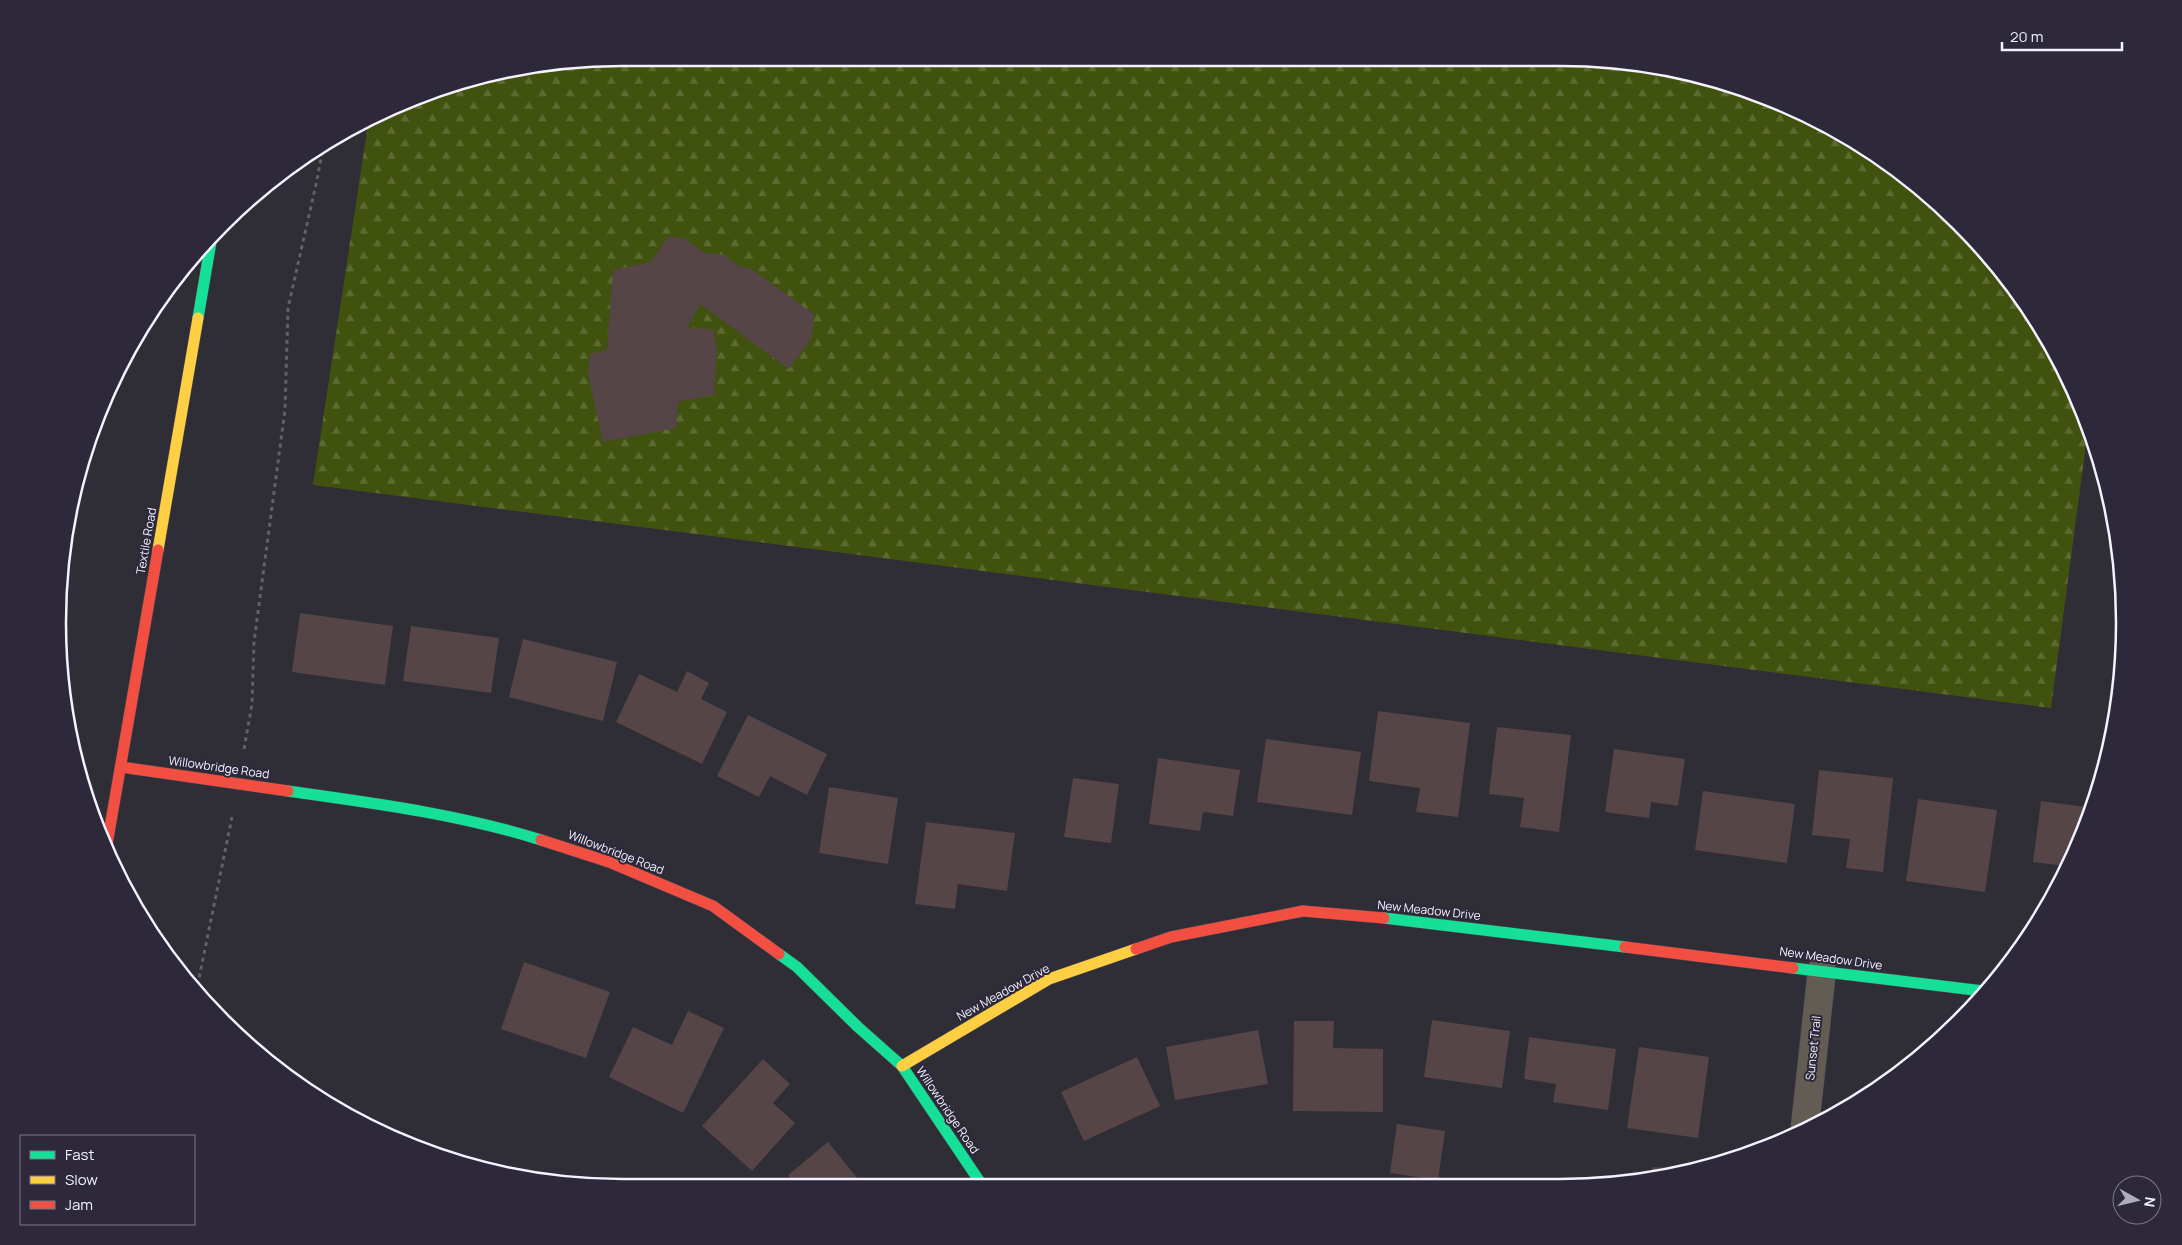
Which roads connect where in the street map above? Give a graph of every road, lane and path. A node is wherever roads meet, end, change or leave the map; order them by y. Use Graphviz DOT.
graph roads {
  1 [pos="321,155"];
  2 [pos="210,250"];
  3 [pos="121,767"];
  4 [pos="238,783"];
  5 [pos="109,834"];
  6 [pos="1822,970"];
  7 [pos="198,982"];
  8 [pos="1977,990"];
  9 [pos="902,1066"];
  10 [pos="1806,1121"];
  11 [pos="978,1179"];
  1 -- 4 [label="path"];
  2 -- 3 [label="street, Textile Road"];
  3 -- 4 [label="street, Willowbridge Road"];
  3 -- 5 [label="street, Textile Road"];
  4 -- 7 [label="path"];
  4 -- 9 [label="street, Willowbridge Road"];
  6 -- 8 [label="street, New Meadow Drive"];
  6 -- 9 [label="street, New Meadow Drive"];
  6 -- 10 [label="street, Sunset Trail"];
  9 -- 11 [label="street, Willowbridge Road"];
}
